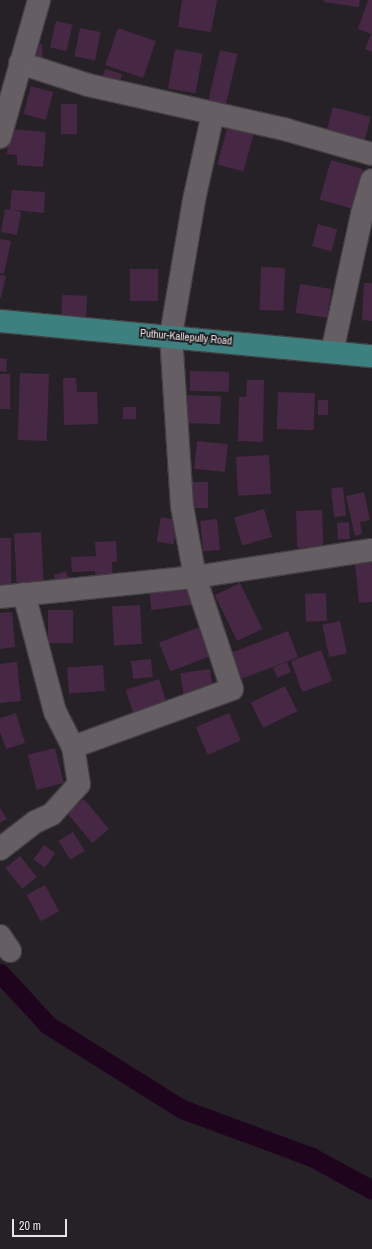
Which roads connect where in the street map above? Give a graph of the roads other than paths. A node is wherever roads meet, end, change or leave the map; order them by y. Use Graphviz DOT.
graph roads {
  1 [pos="39,0"];
  2 [pos="20,62"];
  3 [pos="213,113"];
  4 [pos="0,137"];
  5 [pos="372,154"];
  6 [pos="370,190"];
  7 [pos="0,321"];
  8 [pos="171,335"];
  9 [pos="332,352"];
  10 [pos="372,356"];
  11 [pos="372,550"];
  12 [pos="195,577"];
  13 [pos="24,594"];
  14 [pos="0,597"];
  15 [pos="73,747"];
  16 [pos="0,849"];
  1 -- 2 [label="street"];
  2 -- 3 [label="street"];
  2 -- 4 [label="street"];
  3 -- 5 [label="street"];
  3 -- 8 [label="street"];
  6 -- 9 [label="street"];
  7 -- 8 [label="main road, Puthur-Kallepully Road"];
  8 -- 9 [label="main road, Puthur-Kallepully Road"];
  8 -- 12 [label="street"];
  9 -- 10 [label="main road, Puthur-Kallepully Road"];
  11 -- 12 [label="street"];
  12 -- 13 [label="street"];
  12 -- 15 [label="street"];
  13 -- 14 [label="street"];
  13 -- 15 [label="street"];
  15 -- 16 [label="street"];
}
